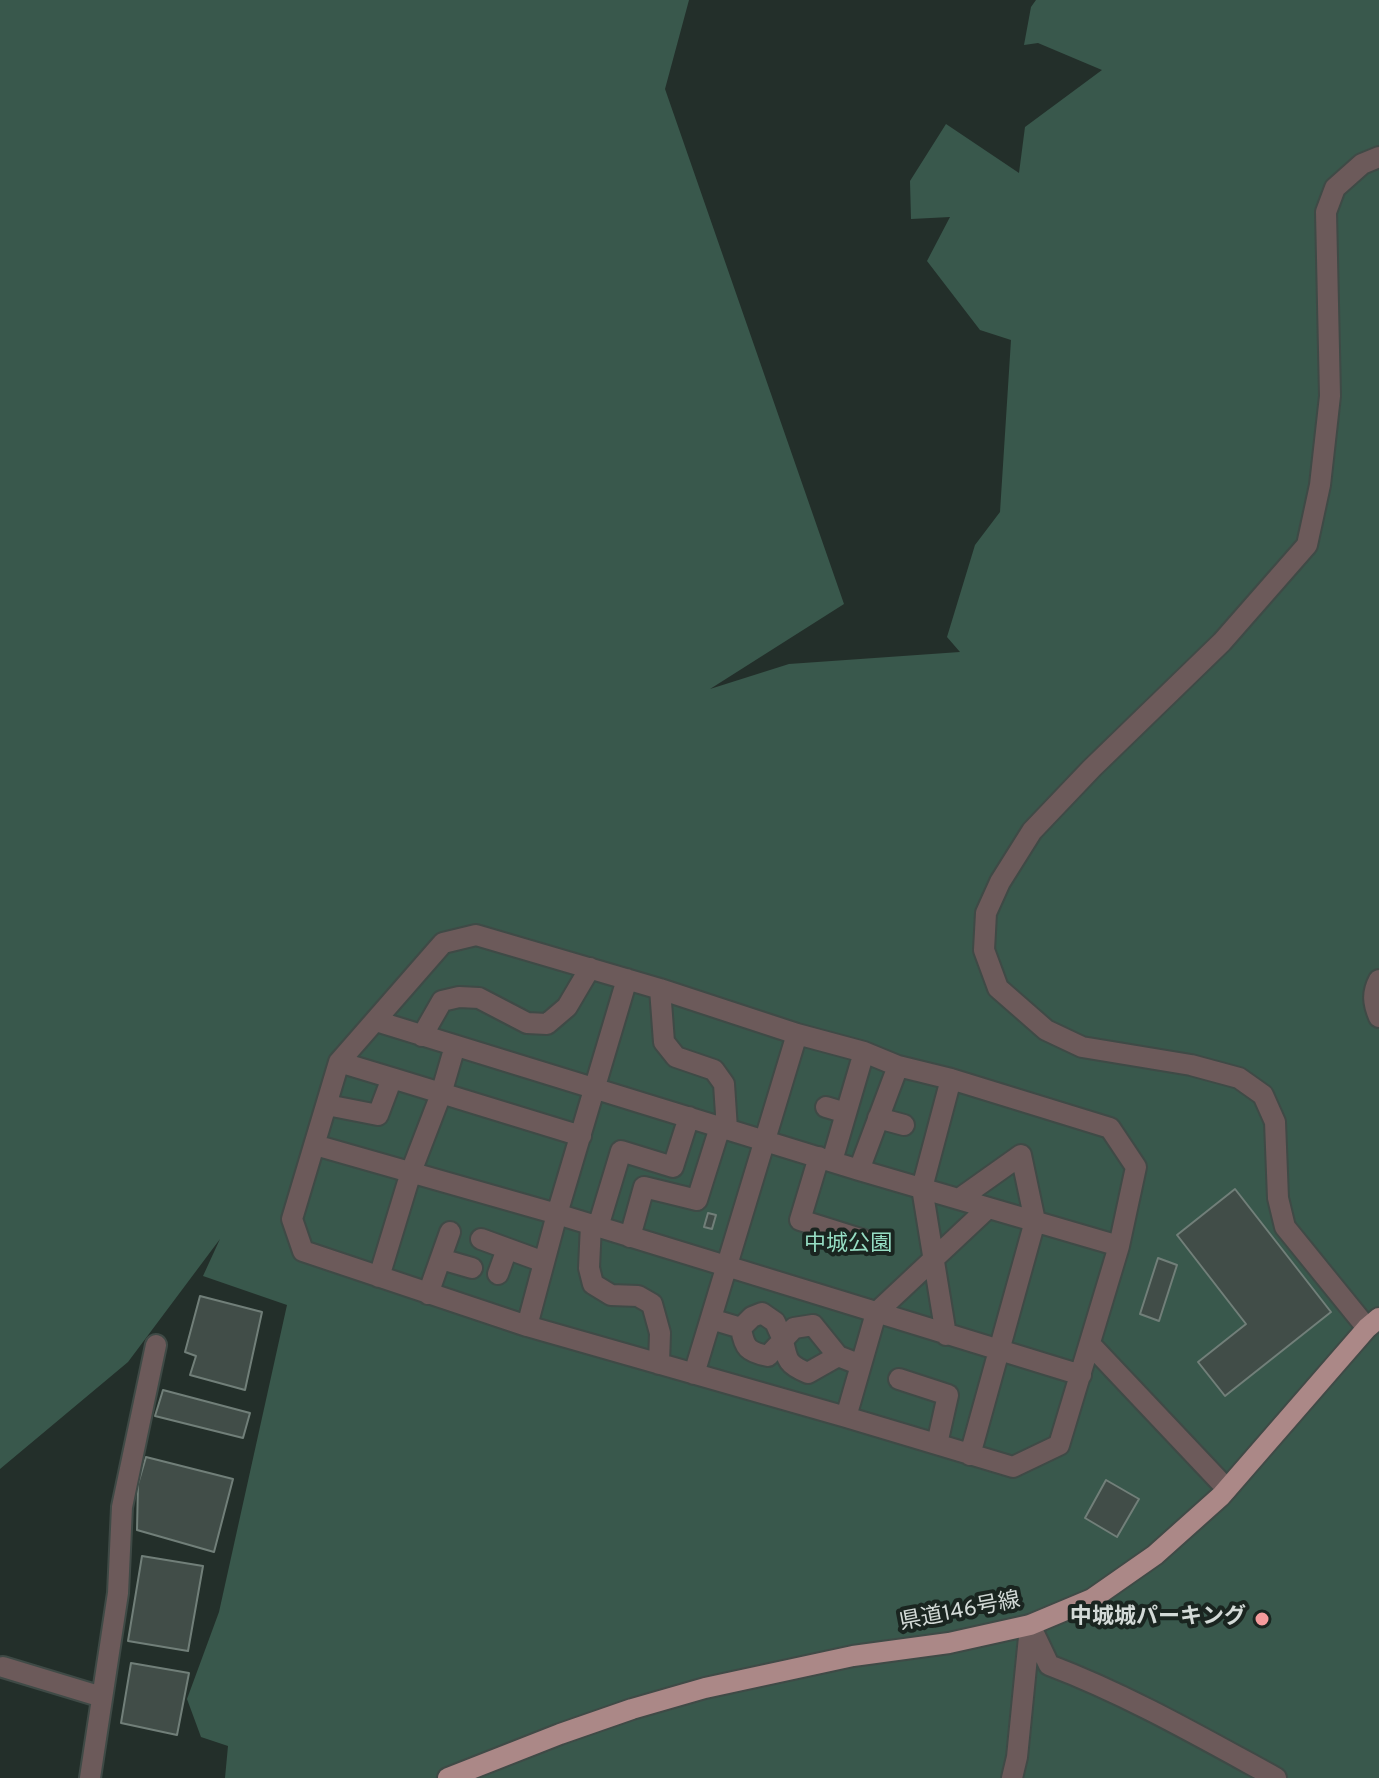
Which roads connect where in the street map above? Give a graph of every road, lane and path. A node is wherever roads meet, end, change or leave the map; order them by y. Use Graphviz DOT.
graph roads {
  1 [pos="1379,157"];
  2 [pos="590,968"];
  3 [pos="627,979"];
  4 [pos="1379,980"];
  5 [pos="660,989"];
  6 [pos="1379,1017"];
  7 [pos="376,1021"];
  8 [pos="797,1034"];
  9 [pos="422,1036"];
  10 [pos="455,1046"];
  11 [pos="864,1052"];
  12 [pos="339,1062"];
  13 [pos="898,1066"];
  14 [pos="392,1078"];
  15 [pos="951,1079"];
  16 [pos="595,1089"];
  17 [pos="441,1094"];
  18 [pos="327,1105"];
  19 [pos="826,1107"];
  20 [pos="846,1113"];
  21 [pos="689,1117"];
  22 [pos="878,1118"];
  23 [pos="904,1125"];
  24 [pos="724,1128"];
  25 [pos="581,1136"];
  26 [pos="763,1140"];
  27 [pos="315,1145"];
  28 [pos="826,1159"];
  29 [pos="859,1170"];
  30 [pos="411,1172"];
  31 [pos="922,1188"];
  32 [pos="959,1199"];
  33 [pos="988,1208"];
  34 [pos="557,1214"];
  35 [pos="1035,1221"];
  36 [pos="594,1226"];
  37 [pos="450,1232"];
  38 [pos="630,1237"];
  39 [pos="481,1239"];
  40 [pos="870,1242"];
  41 [pos="1119,1246"];
  42 [pos="507,1249"];
  43 [pos="441,1259"];
  44 [pos="933,1259"];
  45 [pos="544,1262"];
  46 [pos="727,1267"];
  47 [pos="472,1268"];
  48 [pos="498,1274"];
  49 [pos="379,1277"];
  50 [pos="428,1294"];
  51 [pos="876,1313"];
  52 [pos="711,1319"];
  53 [pos="1373,1323"];
  54 [pos="527,1326"];
  55 [pos="946,1335"];
  56 [pos="783,1340"];
  57 [pos="1090,1344"];
  58 [pos="156,1345"];
  59 [pos="998,1350"];
  60 [pos="838,1356"];
  61 [pos="659,1364"];
  62 [pos="861,1365"];
  63 [pos="694,1374"];
  64 [pos="1081,1375"];
  65 [pos="899,1379"];
  66 [pos="846,1417"];
  67 [pos="937,1444"];
  68 [pos="970,1455"];
  69 [pos="1227,1489"];
  70 [pos="1030,1625"];
  71 [pos="3,1667"];
  72 [pos="102,1697"];
  73 [pos="90,1778"];
  74 [pos="448,1778"];
  75 [pos="1012,1778"];
  76 [pos="1276,1778"];
  1 -- 53 [label="street"];
  2 -- 3 [label="street"];
  2 -- 7 [label="street"];
  2 -- 9 [label="street"];
  3 -- 5 [label="street"];
  3 -- 16 [label="street"];
  4 -- 6 [label="street"];
  5 -- 8 [label="street"];
  5 -- 24 [label="street"];
  7 -- 9 [label="street"];
  7 -- 12 [label="street"];
  8 -- 11 [label="street"];
  8 -- 26 [label="street"];
  9 -- 10 [label="street"];
  10 -- 16 [label="street"];
  10 -- 17 [label="street"];
  11 -- 13 [label="street"];
  11 -- 20 [label="street"];
  12 -- 14 [label="street"];
  12 -- 18 [label="street"];
  13 -- 15 [label="street"];
  13 -- 22 [label="street"];
  14 -- 17 [label="street"];
  14 -- 18 [label="street"];
  15 -- 31 [label="street"];
  15 -- 41 [label="street"];
  16 -- 21 [label="street"];
  16 -- 25 [label="street"];
  17 -- 25 [label="street"];
  17 -- 30 [label="street"];
  18 -- 27 [label="street"];
  19 -- 20 [label="street"];
  20 -- 28 [label="street"];
  21 -- 24 [label="street"];
  21 -- 36 [label="street"];
  22 -- 23 [label="street"];
  22 -- 29 [label="street"];
  24 -- 26 [label="street"];
  24 -- 38 [label="street"];
  25 -- 34 [label="street"];
  26 -- 28 [label="street"];
  26 -- 46 [label="street"];
  27 -- 30 [label="street"];
  27 -- 49 [label="street"];
  28 -- 29 [label="street"];
  28 -- 40 [label="street"];
  29 -- 31 [label="street"];
  30 -- 34 [label="street"];
  30 -- 49 [label="street"];
  31 -- 32 [label="street"];
  31 -- 44 [label="street"];
  32 -- 33 [label="street"];
  32 -- 35 [label="street"];
  33 -- 35 [label="street"];
  33 -- 44 [label="street"];
  34 -- 36 [label="street"];
  34 -- 45 [label="street"];
  35 -- 41 [label="street"];
  35 -- 59 [label="street"];
  36 -- 38 [label="street"];
  36 -- 61 [label="street"];
  37 -- 43 [label="street"];
  38 -- 46 [label="street"];
  39 -- 42 [label="street"];
  41 -- 57 [label="street"];
  42 -- 45 [label="street"];
  42 -- 48 [label="street"];
  43 -- 47 [label="street"];
  43 -- 50 [label="street"];
  44 -- 51 [label="street"];
  44 -- 55 [label="street"];
  45 -- 54 [label="street"];
  46 -- 51 [label="street"];
  46 -- 52 [label="street"];
  49 -- 50 [label="street"];
  50 -- 54 [label="street"];
  51 -- 55 [label="street"];
  51 -- 62 [label="street"];
  52 -- 56 [label="street"];
  52 -- 63 [label="street"];
  53 -- 69 [label="main road, 県道146号線"];
  54 -- 61 [label="street"];
  55 -- 59 [label="street"];
  56 -- 60 [label="street"];
  56 -- 60 [label="street"];
  57 -- 64 [label="street"];
  57 -- 69 [label="street"];
  58 -- 72 [label="street"];
  59 -- 64 [label="street"];
  59 -- 68 [label="street"];
  60 -- 62 [label="street"];
  61 -- 63 [label="street"];
  62 -- 66 [label="street"];
  63 -- 66 [label="street"];
  64 -- 68 [label="street"];
  65 -- 67 [label="street"];
  66 -- 67 [label="street"];
  67 -- 68 [label="street"];
  69 -- 70 [label="main road, 県道146号線"];
  70 -- 74 [label="main road, 県道146号線"];
  70 -- 75 [label="street"];
  70 -- 76 [label="street"];
  71 -- 72 [label="street"];
  72 -- 73 [label="street"];
}
